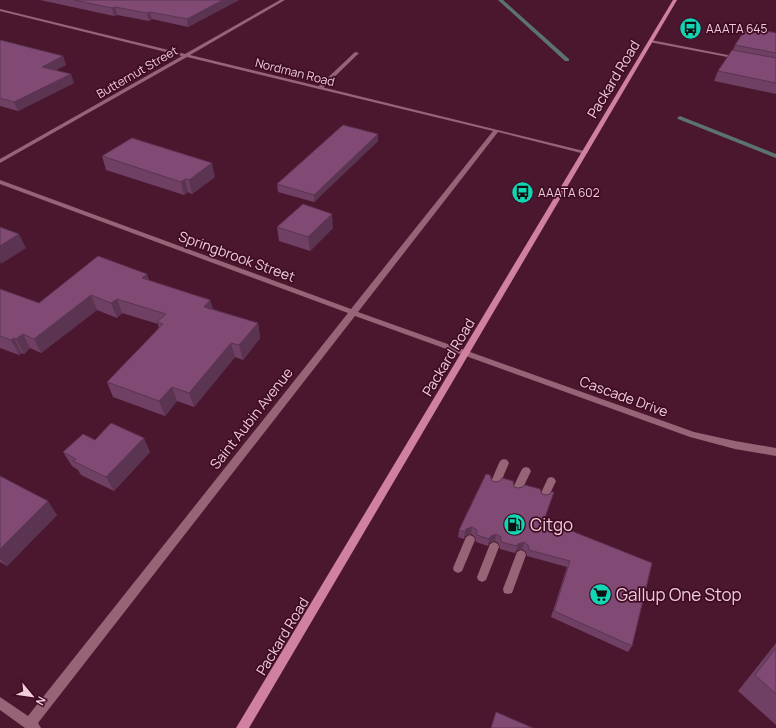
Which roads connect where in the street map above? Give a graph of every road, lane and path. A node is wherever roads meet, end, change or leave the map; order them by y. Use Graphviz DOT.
graph roads {
  1 [pos="283,0"];
  2 [pos="675,0"];
  3 [pos="0,10"];
  4 [pos="651,41"];
  5 [pos="358,53"];
  6 [pos="186,56"];
  7 [pos="740,58"];
  8 [pos="320,88"];
  9 [pos="496,131"];
  10 [pos="585,152"];
  11 [pos="0,161"];
  12 [pos="0,182"];
  13 [pos="352,312"];
  14 [pos="466,352"];
  15 [pos="776,452"];
  16 [pos="504,463"];
  17 [pos="526,471"];
  18 [pos="551,481"];
  19 [pos="495,484"];
  20 [pos="517,490"];
  21 [pos="544,497"];
  22 [pos="470,540"];
  23 [pos="494,548"];
  24 [pos="521,555"];
  25 [pos="458,568"];
  26 [pos="482,577"];
  27 [pos="508,589"];
  28 [pos="0,703"];
  29 [pos="32,726"];
  30 [pos="242,728"];
  1 -- 6 [label="street, Butternut Street"];
  2 -- 4 [label="main road, Packard Road"];
  3 -- 6 [label="street, Nordman Road"];
  4 -- 7 [label="street"];
  4 -- 10 [label="main road, Packard Road"];
  5 -- 8 [label="street"];
  6 -- 8 [label="street, Nordman Road"];
  6 -- 11 [label="street, Butternut Street"];
  8 -- 9 [label="street, Nordman Road"];
  9 -- 10 [label="street, Nordman Road"];
  9 -- 13 [label="street, Saint Aubin Avenue"];
  10 -- 14 [label="main road, Packard Road"];
  12 -- 13 [label="street, Springbrook Street"];
  13 -- 14 [label="street, Springbrook Street"];
  13 -- 29 [label="street, Saint Aubin Avenue"];
  14 -- 15 [label="street, Cascade Drive"];
  14 -- 30 [label="main road, Packard Road"];
  16 -- 19 [label="street"];
  17 -- 20 [label="street"];
  18 -- 21 [label="street"];
  22 -- 25 [label="street"];
  23 -- 26 [label="street"];
  24 -- 27 [label="street"];
  28 -- 29 [label="street"];
}
